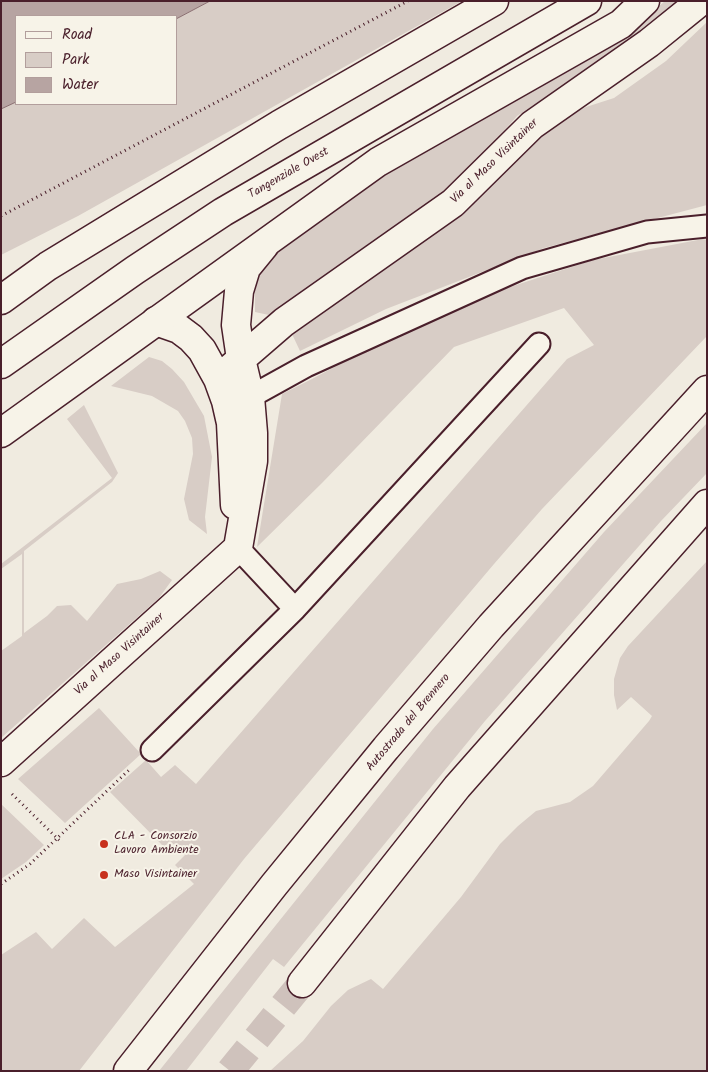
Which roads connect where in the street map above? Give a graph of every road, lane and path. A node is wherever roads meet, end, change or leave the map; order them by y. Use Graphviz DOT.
graph roads {
  1 [pos="408,1"];
  2 [pos="494,1"];
  3 [pos="587,1"];
  4 [pos="645,1"];
  5 [pos="702,1"];
  6 [pos="1,216"];
  7 [pos="707,226"];
  8 [pos="267,243"];
  9 [pos="48,266"];
  10 [pos="1,282"];
  11 [pos="1,300"];
  12 [pos="156,321"];
  13 [pos="539,344"];
  14 [pos="241,359"];
  15 [pos="1,364"];
  16 [pos="218,379"];
  17 [pos="707,390"];
  18 [pos="250,397"];
  19 [pos="1,433"];
  20 [pos="707,504"];
  21 [pos="238,548"];
  22 [pos="295,609"];
  23 [pos="152,750"];
  24 [pos="1,762"];
  25 [pos="7,789"];
  26 [pos="58,840"];
  27 [pos="1,884"];
  28 [pos="302,983"];
  29 [pos="128,1071"];
  1 -- 6 [label="path"];
  2 -- 9 [label="main road"];
  3 -- 15 [label="main road, Tangenziale Ovest"];
  4 -- 8 [label="main road"];
  5 -- 14 [label="main road, Via al Maso Visintainer"];
  7 -- 18 [label="lane"];
  8 -- 12 [label="main road"];
  8 -- 14 [label="main road"];
  9 -- 10 [label="main road"];
  9 -- 11 [label="main road"];
  12 -- 16 [label="main road"];
  12 -- 19 [label="main road"];
  13 -- 22 [label="lane"];
  14 -- 16 [label="main road, Via al Maso Visintainer"];
  14 -- 18 [label="main road"];
  16 -- 21 [label="main road"];
  17 -- 29 [label="main road, Autostrada del Brennero"];
  18 -- 21 [label="main road"];
  20 -- 28 [label="main road"];
  21 -- 22 [label="lane"];
  21 -- 24 [label="main road, Via al Maso Visintainer"];
  22 -- 23 [label="lane"];
  23 -- 26 [label="path"];
  25 -- 26 [label="path"];
  26 -- 27 [label="path"];
}
